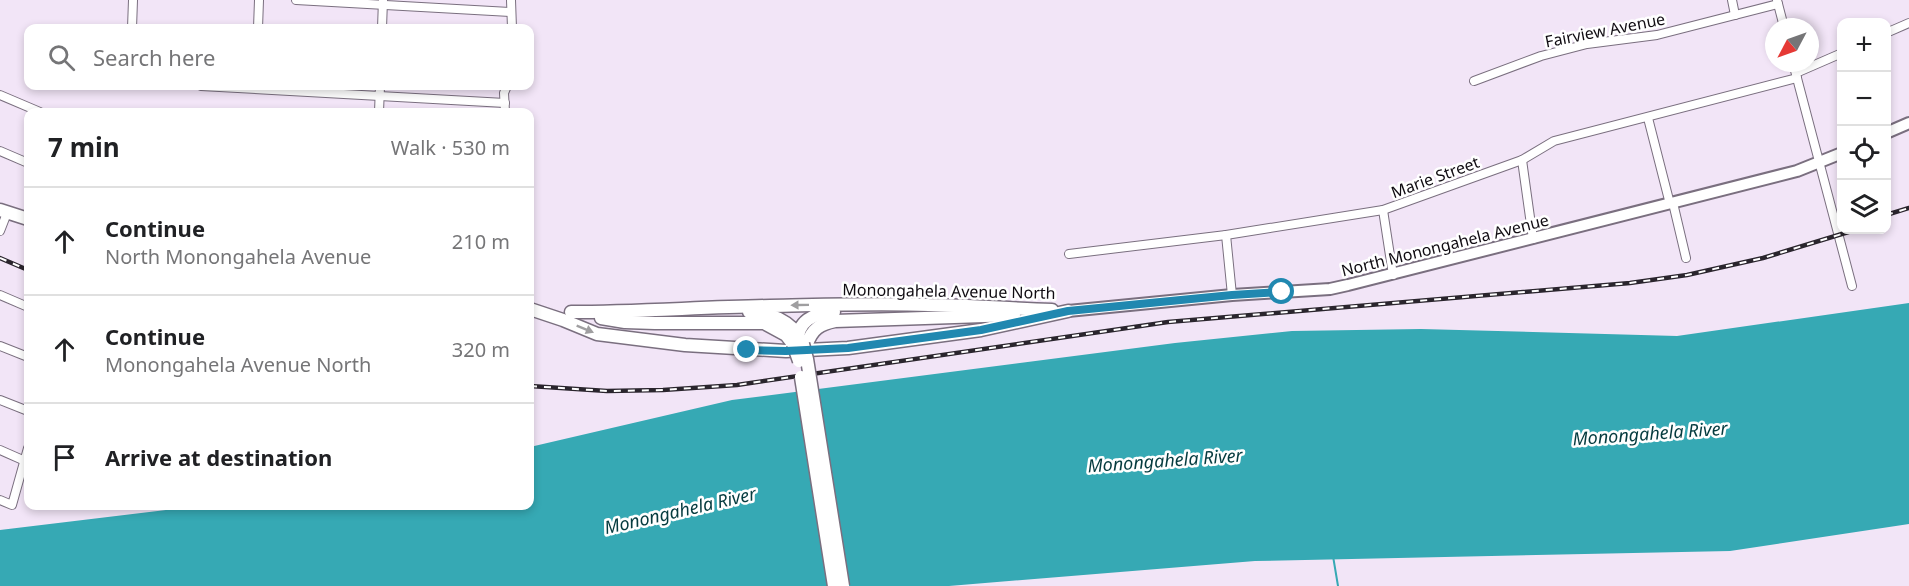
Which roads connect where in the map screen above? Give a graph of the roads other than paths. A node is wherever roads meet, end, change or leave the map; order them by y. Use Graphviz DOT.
graph roads {
  1 [pos="133,0"];
  2 [pos="259,0"];
  3 [pos="296,0"];
  4 [pos="511,0"];
  5 [pos="1732,0"];
  6 [pos="1778,2"];
  7 [pos="383,3"];
  8 [pos="511,12"];
  9 [pos="1735,15"];
  10 [pos="1782,18"];
  11 [pos="1909,23"];
  12 [pos="132,24"];
  13 [pos="258,24"];
  14 [pos="382,24"];
  15 [pos="512,24"];
  16 [pos="1891,31"];
  17 [pos="1837,56"];
  18 [pos="1796,72"];
  19 [pos="1797,76"];
  20 [pos="1474,81"];
  21 [pos="301,90"];
  22 [pos="380,90"];
  23 [pos="505,90"];
  24 [pos="0,95"];
  25 [pos="380,95"];
  26 [pos="505,103"];
  27 [pos="31,108"];
  28 [pos="379,108"];
  29 [pos="505,108"];
  30 [pos="1648,118"];
  31 [pos="1909,123"];
  32 [pos="1891,131"];
  33 [pos="0,151"];
  34 [pos="1837,155"];
  35 [pos="1522,160"];
  36 [pos="24,161"];
  37 [pos="1821,162"];
  38 [pos="1671,204"];
  39 [pos="1383,210"];
  40 [pos="4,211"];
  41 [pos="24,218"];
  42 [pos="0,231"];
  43 [pos="1226,235"];
  44 [pos="1533,239"];
  45 [pos="1069,254"];
  46 [pos="1686,258"];
  47 [pos="1393,275"];
  48 [pos="1852,286"];
  49 [pos="0,295"];
  50 [pos="1232,295"];
  51 [pos="24,305"];
  52 [pos="534,308"];
  53 [pos="991,308"];
  54 [pos="534,309"];
  55 [pos="1068,311"];
  56 [pos="571,312"];
  57 [pos="625,312"];
  58 [pos="799,342"];
  59 [pos="0,346"];
  60 [pos="24,355"];
  61 [pos="803,360"];
  62 [pos="0,400"];
  63 [pos="24,409"];
  64 [pos="0,450"];
  65 [pos="24,461"];
  66 [pos="24,464"];
  67 [pos="0,500"];
  68 [pos="834,586"];
  69 [pos="843,586"];
  1 -- 12 [label="street"];
  2 -- 13 [label="street"];
  3 -- 7 [label="street"];
  4 -- 8 [label="street"];
  5 -- 9 [label="street"];
  6 -- 9 [label="street, Fairview Avenue"];
  6 -- 10 [label="street"];
  7 -- 8 [label="street"];
  7 -- 14 [label="street"];
  8 -- 15 [label="street"];
  9 -- 20 [label="street, Fairview Avenue"];
  11 -- 16 [label="street"];
  17 -- 19 [label="street, Marie Street"];
  18 -- 19 [label="street"];
  19 -- 30 [label="street, Marie Street"];
  19 -- 37 [label="street"];
  21 -- 25 [label="street"];
  22 -- 25 [label="street"];
  23 -- 26 [label="street"];
  24 -- 27 [label="street"];
  25 -- 26 [label="street"];
  25 -- 28 [label="street"];
  26 -- 29 [label="street"];
  30 -- 35 [label="street, Marie Street"];
  30 -- 38 [label="street"];
  31 -- 32 [label="main road"];
  33 -- 36 [label="street"];
  34 -- 37 [label="main road, North Monongahela Avenue"];
  35 -- 39 [label="street, Marie Street"];
  35 -- 44 [label="street"];
  37 -- 38 [label="main road, North Monongahela Avenue"];
  37 -- 48 [label="street"];
  38 -- 44 [label="main road, North Monongahela Avenue"];
  38 -- 46 [label="street"];
  39 -- 43 [label="street, Marie Street"];
  39 -- 47 [label="street"];
  40 -- 41 [label="main road"];
  40 -- 42 [label="street"];
  43 -- 45 [label="street, Marie Street"];
  43 -- 50 [label="street"];
  44 -- 47 [label="main road, North Monongahela Avenue"];
  47 -- 50 [label="main road, North Monongahela Avenue"];
  49 -- 51 [label="street"];
  50 -- 55 [label="main road, North Monongahela Avenue"];
  52 -- 56 [label="main road"];
  53 -- 55 [label="main road, Monongahela Avenue North"];
  53 -- 57 [label="main road, Monongahela Avenue North, one-way"];
  53 -- 58 [label="main road"];
  54 -- 55 [label="main road, Monongahela Avenue North, one-way"];
  55 -- 58 [label="main road"];
  56 -- 57 [label="main road, Monongahela Avenue North"];
  56 -- 58 [label="main road"];
  57 -- 58 [label="main road"];
  58 -- 61 [label="main road, bridge"];
  59 -- 60 [label="street"];
  61 -- 68 [label="main road, bridge"];
  61 -- 69 [label="main road, bridge"];
  62 -- 63 [label="street"];
  64 -- 65 [label="street"];
  66 -- 67 [label="street"];
}
